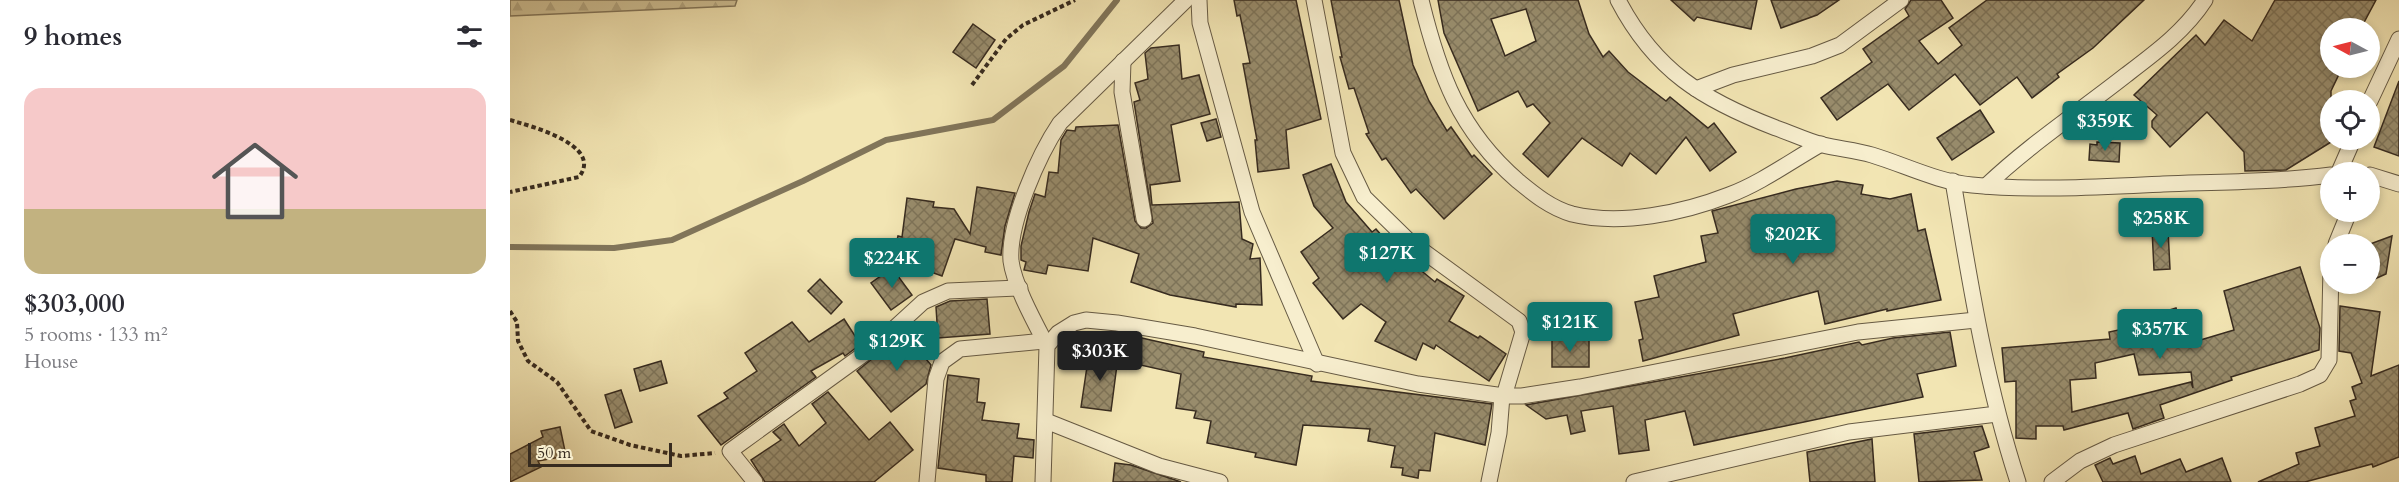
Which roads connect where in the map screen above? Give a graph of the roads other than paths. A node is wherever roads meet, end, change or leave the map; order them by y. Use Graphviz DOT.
graph roads {
  1 [pos="1186,0"];
  2 [pos="1199,0"];
  3 [pos="1314,0"];
  4 [pos="1421,0"];
  5 [pos="1618,0"];
  6 [pos="1901,0"];
  7 [pos="2205,0"];
  8 [pos="2399,39"];
  9 [pos="1123,61"];
  10 [pos="1696,89"];
  11 [pos="2375,90"];
  12 [pos="1821,144"];
  13 [pos="2320,176"];
  14 [pos="2380,178"];
  15 [pos="1953,181"];
  16 [pos="2399,184"];
  17 [pos="1986,186"];
  18 [pos="1144,219"];
  19 [pos="1020,288"];
  20 [pos="2330,294"];
  21 [pos="1976,320"];
  22 [pos="1045,343"];
  23 [pos="1317,364"];
  24 [pos="1503,396"];
  25 [pos="1996,414"];
  26 [pos="1046,421"];
  27 [pos="754,482"];
  28 [pos="927,482"];
  29 [pos="1043,482"];
  30 [pos="1220,482"];
  31 [pos="1489,482"];
  32 [pos="1634,482"];
  33 [pos="2018,482"];
  34 [pos="2052,482"];
  1 -- 9 [label="street"];
  2 -- 23 [label="street"];
  3 -- 24 [label="street"];
  4 -- 12 [label="street"];
  5 -- 10 [label="street"];
  6 -- 10 [label="street"];
  7 -- 17 [label="street"];
  8 -- 11 [label="street"];
  9 -- 18 [label="street"];
  9 -- 19 [label="street"];
  10 -- 12 [label="street"];
  12 -- 15 [label="street"];
  13 -- 17 [label="street"];
  14 -- 16 [label="street"];
  15 -- 17 [label="street"];
  15 -- 21 [label="street"];
  19 -- 22 [label="street"];
  19 -- 27 [label="street"];
  20 -- 34 [label="street"];
  21 -- 24 [label="street"];
  21 -- 25 [label="street"];
  22 -- 23 [label="street"];
  22 -- 26 [label="street"];
  22 -- 28 [label="street"];
  23 -- 24 [label="street"];
  24 -- 31 [label="street"];
  25 -- 32 [label="street"];
  25 -- 33 [label="street"];
  26 -- 29 [label="street"];
  26 -- 30 [label="street"];
}
